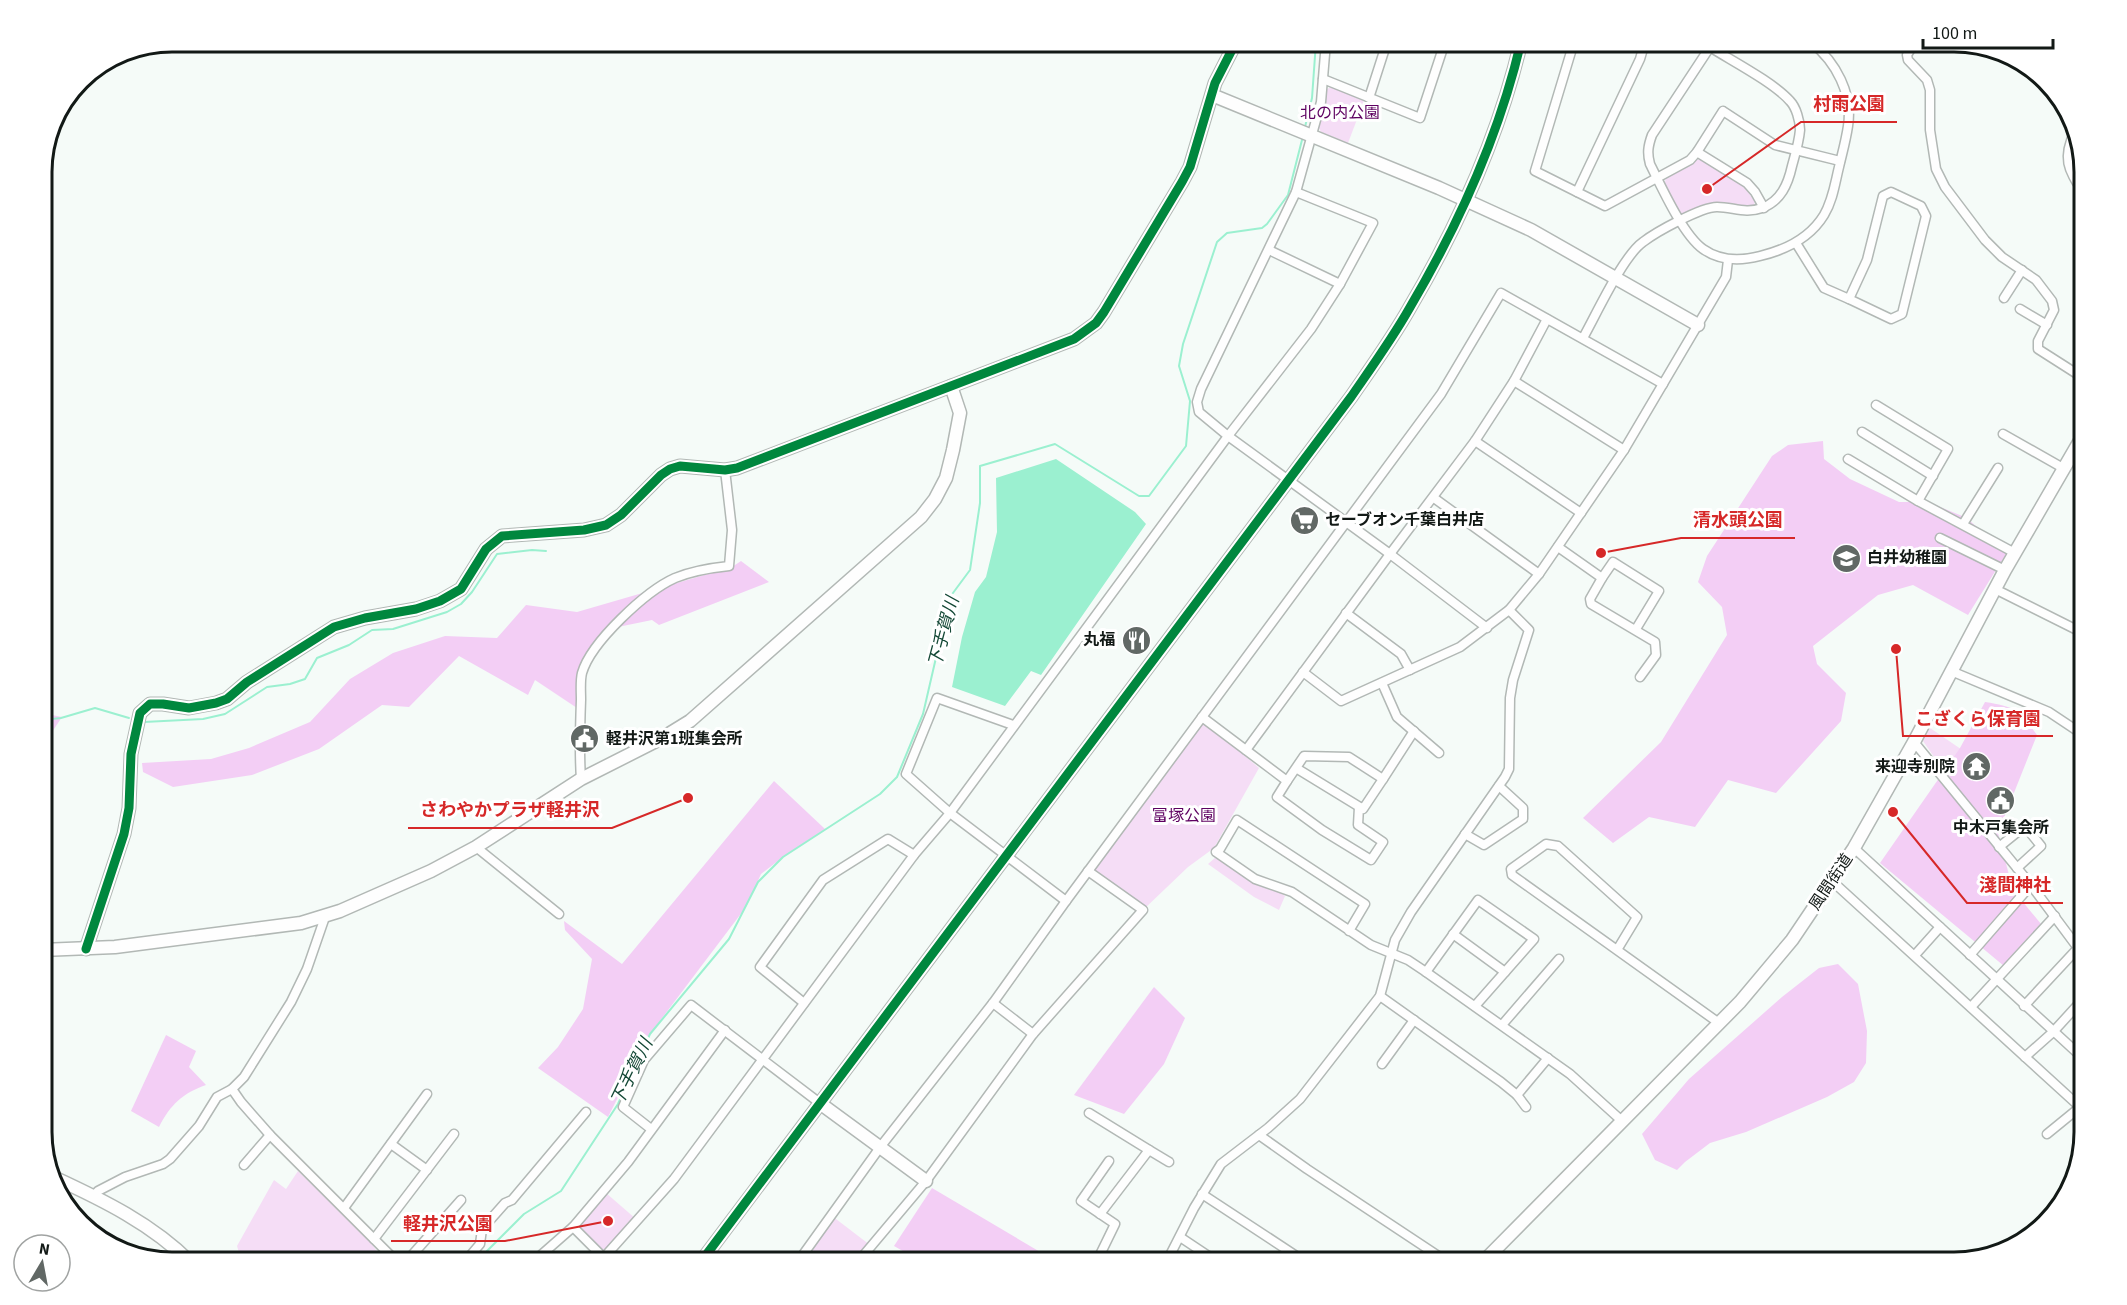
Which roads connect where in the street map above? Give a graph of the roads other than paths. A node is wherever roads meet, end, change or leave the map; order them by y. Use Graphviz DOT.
graph roads {
  1 [pos="1231,52"];
  2 [pos="1325,52"];
  3 [pos="1384,52"];
  4 [pos="1442,52"];
  5 [pos="1518,52"];
  6 [pos="1571,52"];
  7 [pos="1642,52"];
  8 [pos="1707,52"];
  9 [pos="1718,52"];
  10 [pos="1822,52"];
  11 [pos="1909,52"];
  12 [pos="1323,80"];
  13 [pos="1212,95"];
  14 [pos="1368,98"];
  15 [pos="1306,135"];
  16 [pos="2070,141"];
  17 [pos="1697,152"];
  18 [pos="1796,152"];
  19 [pos="1840,161"];
  20 [pos="2074,178"];
  21 [pos="1657,179"];
  22 [pos="1296,192"];
  23 [pos="1577,192"];
  24 [pos="1466,200"];
  25 [pos="1764,208"];
  26 [pos="1681,221"];
  27 [pos="1796,243"];
  28 [pos="1269,250"];
  29 [pos="1728,260"];
  30 [pos="2022,270"];
  31 [pos="1617,277"];
  32 [pos="1340,284"];
  33 [pos="2004,298"];
  34 [pos="1849,299"];
  35 [pos="2020,309"];
  36 [pos="1547,319"];
  37 [pos="1698,325"];
  38 [pos="2047,325"];
  39 [pos="1582,338"];
  40 [pos="2074,372"];
  41 [pos="1514,381"];
  42 [pos="1663,384"];
  43 [pos="951,386"];
  44 [pos="1876,405"];
  45 [pos="1862,432"];
  46 [pos="2003,434"];
  47 [pos="1228,436"];
  48 [pos="1475,441"];
  49 [pos="1624,450"];
  50 [pos="2074,455"];
  51 [pos="1848,459"];
  52 [pos="1998,468"];
  53 [pos="2063,468"];
  54 [pos="725,470"];
  55 [pos="1933,476"];
  56 [pos="1288,480"];
  57 [pos="1434,498"];
  58 [pos="1918,501"];
  59 [pos="1581,513"];
  60 [pos="1347,524"];
  61 [pos="1963,524"];
  62 [pos="1940,538"];
  63 [pos="1558,547"];
  64 [pos="2015,553"];
  65 [pos="1390,554"];
  66 [pos="2005,570"];
  67 [pos="1539,574"];
  68 [pos="1602,578"];
  69 [pos="1995,589"];
  70 [pos="1509,610"];
  71 [pos="1346,613"];
  72 [pos="1487,628"];
  73 [pos="2074,628"];
  74 [pos="1636,629"];
  75 [pos="1410,670"];
  76 [pos="1303,672"];
  77 [pos="1951,672"];
  78 [pos="1640,677"];
  79 [pos="1382,683"];
  80 [pos="1202,717"];
  81 [pos="1013,725"];
  82 [pos="2074,729"];
  83 [pos="1414,731"];
  84 [pos="1914,742"];
  85 [pos="1246,750"];
  86 [pos="1439,753"];
  87 [pos="1296,768"];
  88 [pos="581,779"];
  89 [pos="1383,779"];
  90 [pos="1287,782"];
  91 [pos="1499,786"];
  92 [pos="1359,807"];
  93 [pos="950,813"];
  94 [pos="1465,834"];
  95 [pos="476,846"];
  96 [pos="1999,847"];
  97 [pos="1854,848"];
  98 [pos="914,855"];
  99 [pos="1006,857"];
  100 [pos="2017,868"];
  101 [pos="1088,871"];
  102 [pos="1832,880"];
  103 [pos="2031,885"];
  104 [pos="1066,901"];
  105 [pos="559,914"];
  106 [pos="325,916"];
  107 [pos="2055,916"];
  108 [pos="1940,927"];
  109 [pos="1349,930"];
  110 [pos="1453,934"];
  111 [pos="2074,942"];
  112 [pos="86,949"];
  113 [pos="53,950"];
  114 [pos="1617,950"];
  115 [pos="2074,952"];
  116 [pos="1391,953"];
  117 [pos="1915,955"];
  118 [pos="1970,955"];
  119 [pos="1559,959"];
  120 [pos="1426,972"];
  121 [pos="1505,972"];
  122 [pos="1996,980"];
  123 [pos="1380,996"];
  124 [pos="804,1003"];
  125 [pos="993,1003"];
  126 [pos="1475,1006"];
  127 [pos="2024,1006"];
  128 [pos="1971,1007"];
  129 [pos="2074,1010"];
  130 [pos="1414,1020"];
  131 [pos="1719,1023"];
  132 [pos="1502,1025"];
  133 [pos="725,1030"];
  134 [pos="2053,1032"];
  135 [pos="1033,1034"];
  136 [pos="2074,1049"];
  137 [pos="2025,1057"];
  138 [pos="1548,1058"];
  139 [pos="763,1059"];
  140 [pos="1382,1064"];
  141 [pos="232,1089"];
  142 [pos="427,1094"];
  143 [pos="1517,1095"];
  144 [pos="2074,1098"];
  145 [pos="821,1104"];
  146 [pos="1526,1107"];
  147 [pos="586,1112"];
  148 [pos="2074,1112"];
  149 [pos="1089,1113"];
  150 [pos="1622,1121"];
  151 [pos="651,1129"];
  152 [pos="454,1134"];
  153 [pos="2047,1134"];
  154 [pos="270,1135"];
  155 [pos="1259,1135"];
  156 [pos="391,1144"];
  157 [pos="881,1146"];
  158 [pos="1149,1150"];
  159 [pos="1109,1161"];
  160 [pos="1168,1162"];
  161 [pos="244,1164"];
  162 [pos="427,1170"];
  163 [pos="927,1181"];
  164 [pos="63,1182"];
  165 [pos="1202,1194"];
  166 [pos="93,1196"];
  167 [pos="460,1200"];
  168 [pos="344,1208"];
  169 [pos="1100,1214"];
  170 [pos="573,1227"];
  171 [pos="1180,1237"];
  172 [pos="374,1239"];
  173 [pos="179,1252"];
  174 [pos="387,1252"];
  175 [pos="415,1252"];
  176 [pos="473,1252"];
  177 [pos="545,1252"];
  178 [pos="596,1252"];
  179 [pos="612,1252"];
  180 [pos="708,1252"];
  181 [pos="805,1252"];
  182 [pos="866,1252"];
  183 [pos="1101,1252"];
  184 [pos="1172,1252"];
  185 [pos="1202,1252"];
  186 [pos="1290,1252"];
  187 [pos="1432,1252"];
  188 [pos="1493,1252"];
  1 -- 13 [label="street"];
  2 -- 12 [label="street"];
  3 -- 14 [label="street"];
  4 -- 14 [label="street"];
  5 -- 24 [label="street"];
  6 -- 23 [label="street"];
  7 -- 23 [label="street"];
  8 -- 21 [label="street"];
  9 -- 18 [label="street"];
  10 -- 19 [label="street"];
  11 -- 30 [label="street"];
  12 -- 14 [label="street"];
  12 -- 15 [label="street"];
  13 -- 15 [label="street"];
  13 -- 43 [label="street"];
  15 -- 22 [label="street"];
  15 -- 24 [label="street"];
  16 -- 20 [label="street"];
  17 -- 18 [label="street"];
  17 -- 21 [label="street"];
  17 -- 25 [label="street"];
  18 -- 19 [label="street"];
  18 -- 25 [label="street"];
  19 -- 27 [label="street"];
  21 -- 23 [label="street"];
  21 -- 26 [label="street"];
  22 -- 28 [label="street"];
  22 -- 32 [label="street"];
  24 -- 31 [label="street"];
  24 -- 56 [label="street"];
  25 -- 26 [label="street"];
  26 -- 29 [label="street"];
  26 -- 31 [label="street"];
  27 -- 29 [label="street"];
  27 -- 34 [label="street"];
  28 -- 32 [label="street"];
  28 -- 47 [label="street"];
  29 -- 37 [label="street"];
  30 -- 33 [label="street"];
  30 -- 38 [label="street"];
  31 -- 37 [label="street"];
  31 -- 39 [label="street"];
  32 -- 47 [label="street"];
  34 -- 34 [label="street"];
  35 -- 38 [label="street"];
  36 -- 39 [label="street"];
  36 -- 41 [label="street"];
  36 -- 60 [label="street"];
  37 -- 42 [label="street"];
  38 -- 40 [label="street"];
  39 -- 42 [label="street"];
  41 -- 48 [label="street"];
  41 -- 49 [label="street"];
  42 -- 49 [label="street"];
  43 -- 54 [label="street"];
  43 -- 88 [label="street"];
  44 -- 55 [label="street"];
  45 -- 55 [label="street"];
  46 -- 53 [label="street"];
  47 -- 56 [label="street"];
  47 -- 81 [label="street"];
  48 -- 57 [label="street"];
  48 -- 59 [label="street"];
  49 -- 59 [label="street"];
  50 -- 53 [label="street, 風間街道"];
  51 -- 58 [label="street"];
  52 -- 61 [label="street"];
  53 -- 64 [label="street, 風間街道"];
  54 -- 88 [label="street"];
  54 -- 112 [label="street"];
  55 -- 58 [label="street"];
  56 -- 60 [label="street"];
  56 -- 99 [label="street"];
  57 -- 65 [label="street"];
  57 -- 67 [label="street"];
  58 -- 61 [label="street"];
  59 -- 63 [label="street"];
  60 -- 65 [label="street"];
  60 -- 80 [label="street"];
  61 -- 64 [label="street"];
  62 -- 66 [label="street"];
  63 -- 67 [label="street"];
  63 -- 68 [label="street"];
  64 -- 66 [label="street, 風間街道"];
  65 -- 71 [label="street"];
  65 -- 72 [label="street"];
  66 -- 69 [label="street, 風間街道"];
  67 -- 70 [label="street"];
  68 -- 74 [label="street"];
  68 -- 74 [label="street"];
  69 -- 73 [label="street"];
  69 -- 77 [label="street, 風間街道"];
  70 -- 72 [label="street"];
  70 -- 91 [label="street"];
  71 -- 75 [label="street"];
  71 -- 76 [label="street"];
  72 -- 75 [label="street"];
  74 -- 78 [label="street"];
  75 -- 79 [label="street"];
  76 -- 79 [label="street"];
  76 -- 85 [label="street"];
  77 -- 82 [label="street"];
  77 -- 84 [label="street, 風間街道"];
  79 -- 83 [label="street"];
  80 -- 85 [label="street"];
  80 -- 101 [label="street"];
  81 -- 93 [label="street"];
  81 -- 93 [label="street"];
  83 -- 86 [label="street"];
  83 -- 89 [label="street"];
  84 -- 96 [label="street"];
  84 -- 97 [label="street, 風間街道"];
  85 -- 90 [label="street"];
  87 -- 89 [label="street"];
  87 -- 90 [label="street"];
  87 -- 92 [label="street"];
  88 -- 95 [label="street"];
  89 -- 92 [label="street"];
  90 -- 92 [label="street"];
  91 -- 94 [label="street"];
  91 -- 94 [label="street"];
  93 -- 98 [label="street"];
  93 -- 99 [label="street"];
  94 -- 116 [label="street"];
  95 -- 105 [label="street"];
  95 -- 106 [label="street"];
  96 -- 100 [label="street"];
  96 -- 100 [label="street"];
  97 -- 102 [label="street, 風間街道"];
  97 -- 108 [label="street"];
  98 -- 124 [label="street"];
  98 -- 124 [label="street"];
  99 -- 104 [label="street"];
  99 -- 145 [label="street"];
  100 -- 103 [label="street"];
  101 -- 104 [label="street"];
  101 -- 135 [label="street"];
  102 -- 117 [label="street"];
  102 -- 131 [label="street, 風間街道"];
  103 -- 107 [label="street"];
  103 -- 118 [label="street"];
  104 -- 125 [label="street"];
  106 -- 112 [label="street"];
  106 -- 141 [label="street"];
  107 -- 111 [label="street"];
  107 -- 122 [label="street"];
  108 -- 117 [label="street"];
  108 -- 118 [label="street"];
  109 -- 109 [label="street"];
  109 -- 116 [label="street"];
  110 -- 120 [label="street"];
  110 -- 121 [label="street"];
  110 -- 121 [label="street"];
  112 -- 113 [label="street"];
  114 -- 114 [label="street"];
  114 -- 131 [label="street"];
  115 -- 127 [label="street"];
  116 -- 120 [label="street"];
  116 -- 123 [label="street"];
  117 -- 128 [label="street"];
  118 -- 122 [label="street"];
  119 -- 132 [label="street"];
  120 -- 126 [label="street"];
  121 -- 126 [label="street"];
  122 -- 127 [label="street"];
  122 -- 128 [label="street"];
  123 -- 130 [label="street"];
  123 -- 155 [label="street"];
  124 -- 139 [label="street"];
  125 -- 135 [label="street"];
  125 -- 157 [label="street"];
  126 -- 132 [label="street"];
  127 -- 134 [label="street"];
  128 -- 137 [label="street"];
  129 -- 134 [label="street"];
  130 -- 140 [label="street"];
  130 -- 143 [label="street"];
  131 -- 150 [label="street, 風間街道"];
  132 -- 138 [label="street"];
  133 -- 139 [label="street"];
  133 -- 151 [label="street"];
  133 -- 151 [label="street"];
  134 -- 136 [label="street"];
  134 -- 137 [label="street"];
  135 -- 163 [label="street"];
  137 -- 144 [label="street"];
  138 -- 143 [label="street"];
  138 -- 150 [label="street"];
  139 -- 145 [label="street"];
  139 -- 179 [label="street"];
  141 -- 154 [label="street"];
  141 -- 166 [label="street"];
  142 -- 156 [label="street"];
  143 -- 146 [label="street"];
  145 -- 157 [label="street"];
  145 -- 180 [label="street"];
  147 -- 176 [label="street"];
  148 -- 153 [label="street"];
  149 -- 158 [label="street"];
  150 -- 188 [label="street, 風間街道"];
  151 -- 170 [label="street"];
  152 -- 162 [label="street"];
  154 -- 161 [label="street"];
  154 -- 168 [label="street"];
  155 -- 165 [label="street"];
  155 -- 187 [label="street"];
  156 -- 162 [label="street"];
  156 -- 168 [label="street"];
  157 -- 163 [label="street"];
  157 -- 181 [label="street"];
  158 -- 160 [label="street"];
  158 -- 169 [label="street"];
  159 -- 169 [label="street"];
  162 -- 172 [label="street"];
  163 -- 182 [label="street"];
  164 -- 166 [label="street"];
  165 -- 171 [label="street"];
  165 -- 186 [label="street"];
  166 -- 173 [label="street"];
  167 -- 175 [label="street"];
  168 -- 172 [label="street"];
  169 -- 183 [label="street"];
  170 -- 177 [label="street"];
  170 -- 178 [label="street"];
  171 -- 184 [label="street"];
  171 -- 185 [label="street"];
  172 -- 174 [label="street"];
}
